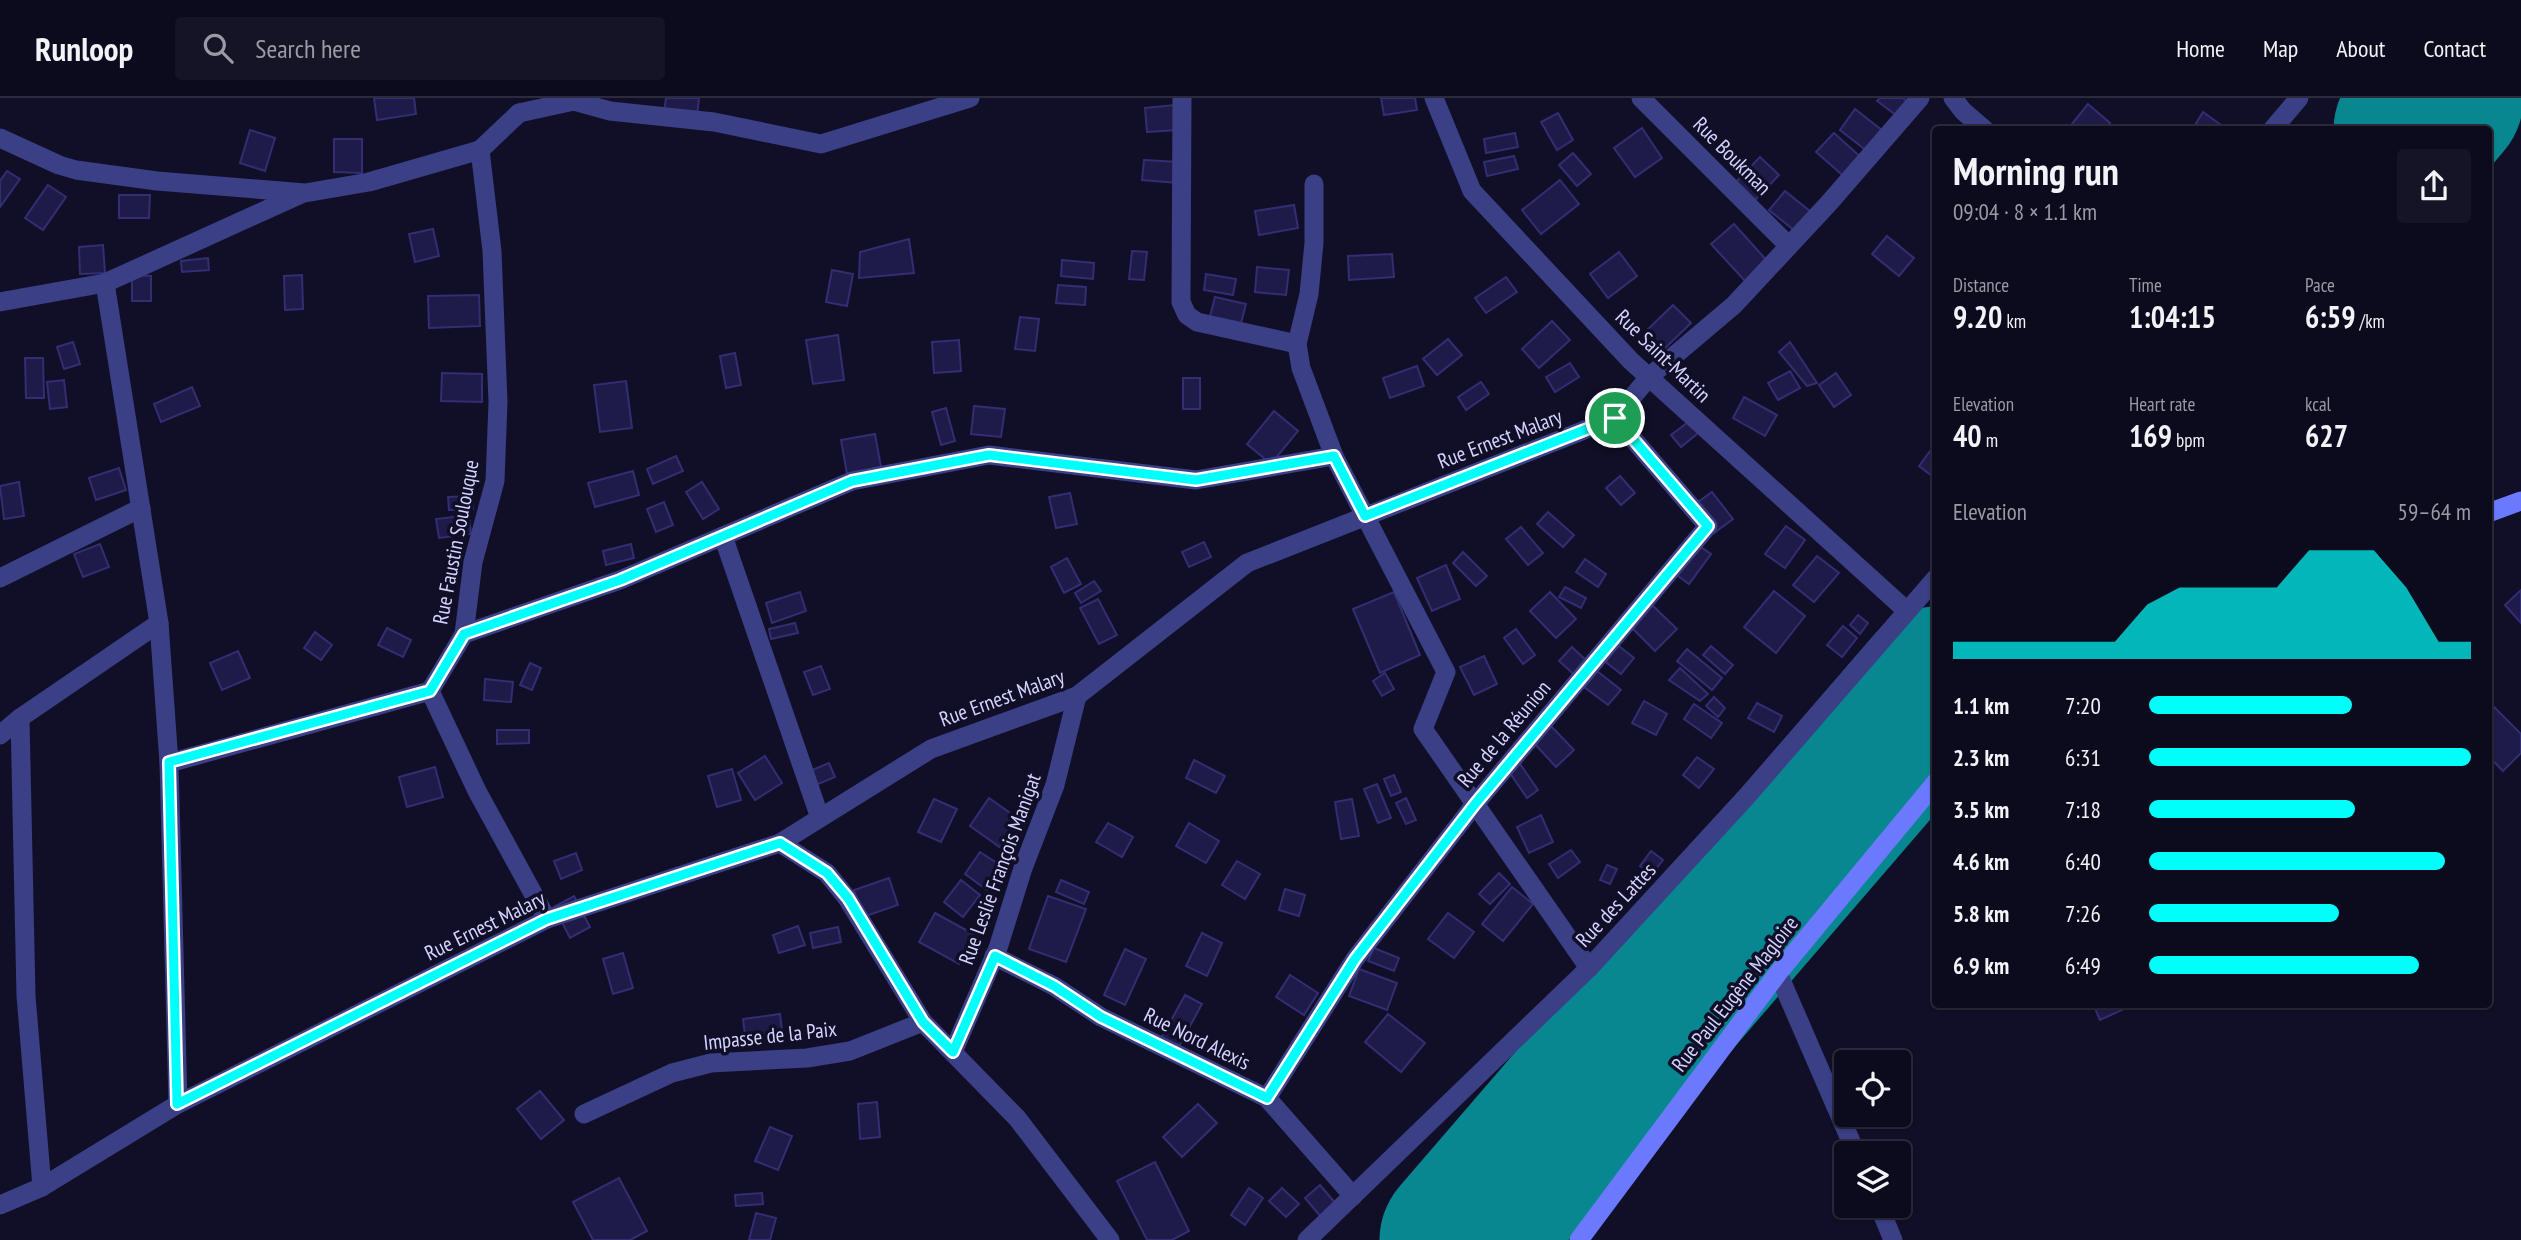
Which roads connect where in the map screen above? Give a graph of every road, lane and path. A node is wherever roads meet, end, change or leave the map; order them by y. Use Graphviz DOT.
graph roads {
  1 [pos="970,98"];
  2 [pos="1182,98"];
  3 [pos="1434,98"];
  4 [pos="1642,98"];
  5 [pos="1920,98"];
  6 [pos="1953,98"];
  7 [pos="2299,98"];
  8 [pos="519,106"];
  9 [pos="1980,126"];
  10 [pos="2275,126"];
  11 [pos="0,138"];
  12 [pos="480,150"];
  13 [pos="1314,184"];
  14 [pos="305,193"];
  15 [pos="1789,246"];
  16 [pos="105,283"];
  17 [pos="0,302"];
  18 [pos="1297,344"];
  19 [pos="1649,377"];
  20 [pos="1615,418"];
  21 [pos="1334,456"];
  22 [pos="2521,501"];
  23 [pos="141,508"];
  24 [pos="2492,512"];
  25 [pos="1365,516"];
  26 [pos="723,536"];
  27 [pos="0,578"];
  28 [pos="1932,583"];
  29 [pos="1907,611"];
  30 [pos="159,623"];
  31 [pos="464,634"];
  32 [pos="430,691"];
  33 [pos="1077,696"];
  34 [pos="20,718"];
  35 [pos="0,735"];
  36 [pos="169,762"];
  37 [pos="1932,787"];
  38 [pos="1475,804"];
  39 [pos="820,818"];
  40 [pos="780,843"];
  41 [pos="547,919"];
  42 [pos="995,956"];
  43 [pos="1589,968"];
  44 [pos="1778,973"];
  45 [pos="923,1022"];
  46 [pos="953,1052"];
  47 [pos="1267,1098"];
  48 [pos="177,1104"];
  49 [pos="584,1114"];
  50 [pos="1851,1141"];
  51 [pos="42,1186"];
  52 [pos="1353,1196"];
  53 [pos="0,1205"];
  54 [pos="1883,1218"];
  55 [pos="1110,1240"];
  56 [pos="1307,1240"];
  57 [pos="1579,1240"];
  58 [pos="1893,1240"];
  1 -- 8 [label="street"];
  2 -- 18 [label="street"];
  3 -- 19 [label="street, Rue Saint-Martin"];
  4 -- 15 [label="street, Rue Boukman"];
  5 -- 15 [label="street, Rue Ernest Malary"];
  6 -- 9 [label="street"];
  7 -- 10 [label="street"];
  8 -- 12 [label="street"];
  11 -- 14 [label="street"];
  12 -- 14 [label="street"];
  12 -- 31 [label="street, Rue Faustin Soulouque"];
  13 -- 18 [label="street"];
  14 -- 16 [label="street"];
  15 -- 19 [label="street, Rue Ernest Malary"];
  16 -- 17 [label="street"];
  16 -- 23 [label="street"];
  18 -- 21 [label="street"];
  19 -- 20 [label="street, Rue Ernest Malary"];
  19 -- 29 [label="street, Rue Saint-Martin"];
  20 -- 25 [label="street, Rue Ernest Malary"];
  20 -- 38 [label="street, Rue de la Réunion"];
  21 -- 25 [label="street"];
  21 -- 26 [label="street"];
  22 -- 24 [label="main road"];
  23 -- 27 [label="street"];
  23 -- 30 [label="street"];
  25 -- 33 [label="street, Rue Ernest Malary"];
  25 -- 38 [label="street"];
  26 -- 31 [label="street"];
  26 -- 39 [label="street"];
  28 -- 29 [label="street, Rue des Lattes"];
  29 -- 43 [label="street, Rue des Lattes"];
  30 -- 34 [label="street"];
  30 -- 36 [label="street"];
  31 -- 32 [label="street, Rue Faustin Soulouque"];
  32 -- 36 [label="street"];
  32 -- 41 [label="street"];
  33 -- 39 [label="street, Rue Ernest Malary"];
  33 -- 42 [label="street, Rue Leslie François Manigat"];
  34 -- 35 [label="street"];
  34 -- 51 [label="street"];
  36 -- 48 [label="street"];
  37 -- 44 [label="main road, Rue Paul Eugène Magloire"];
  38 -- 43 [label="street"];
  38 -- 47 [label="street, Rue de la Réunion"];
  39 -- 40 [label="street, Rue Ernest Malary"];
  40 -- 41 [label="street, Rue Ernest Malary"];
  40 -- 45 [label="street"];
  41 -- 48 [label="street, Rue Ernest Malary"];
  42 -- 46 [label="street, Rue Leslie François Manigat"];
  42 -- 47 [label="street, Rue Nord Alexis"];
  43 -- 52 [label="street, Rue des Lattes"];
  44 -- 50 [label="street"];
  44 -- 57 [label="main road, Rue Paul Eugène Magloire"];
  45 -- 46 [label="street"];
  45 -- 49 [label="street, Impasse de la Paix"];
  46 -- 55 [label="street"];
  47 -- 52 [label="street, Rue Nord Alexis"];
  48 -- 51 [label="street, Rue Ernest Malary"];
  51 -- 53 [label="street, Rue Ernest Malary"];
  52 -- 56 [label="street, Rue des Lattes"];
  54 -- 58 [label="street"];
}
